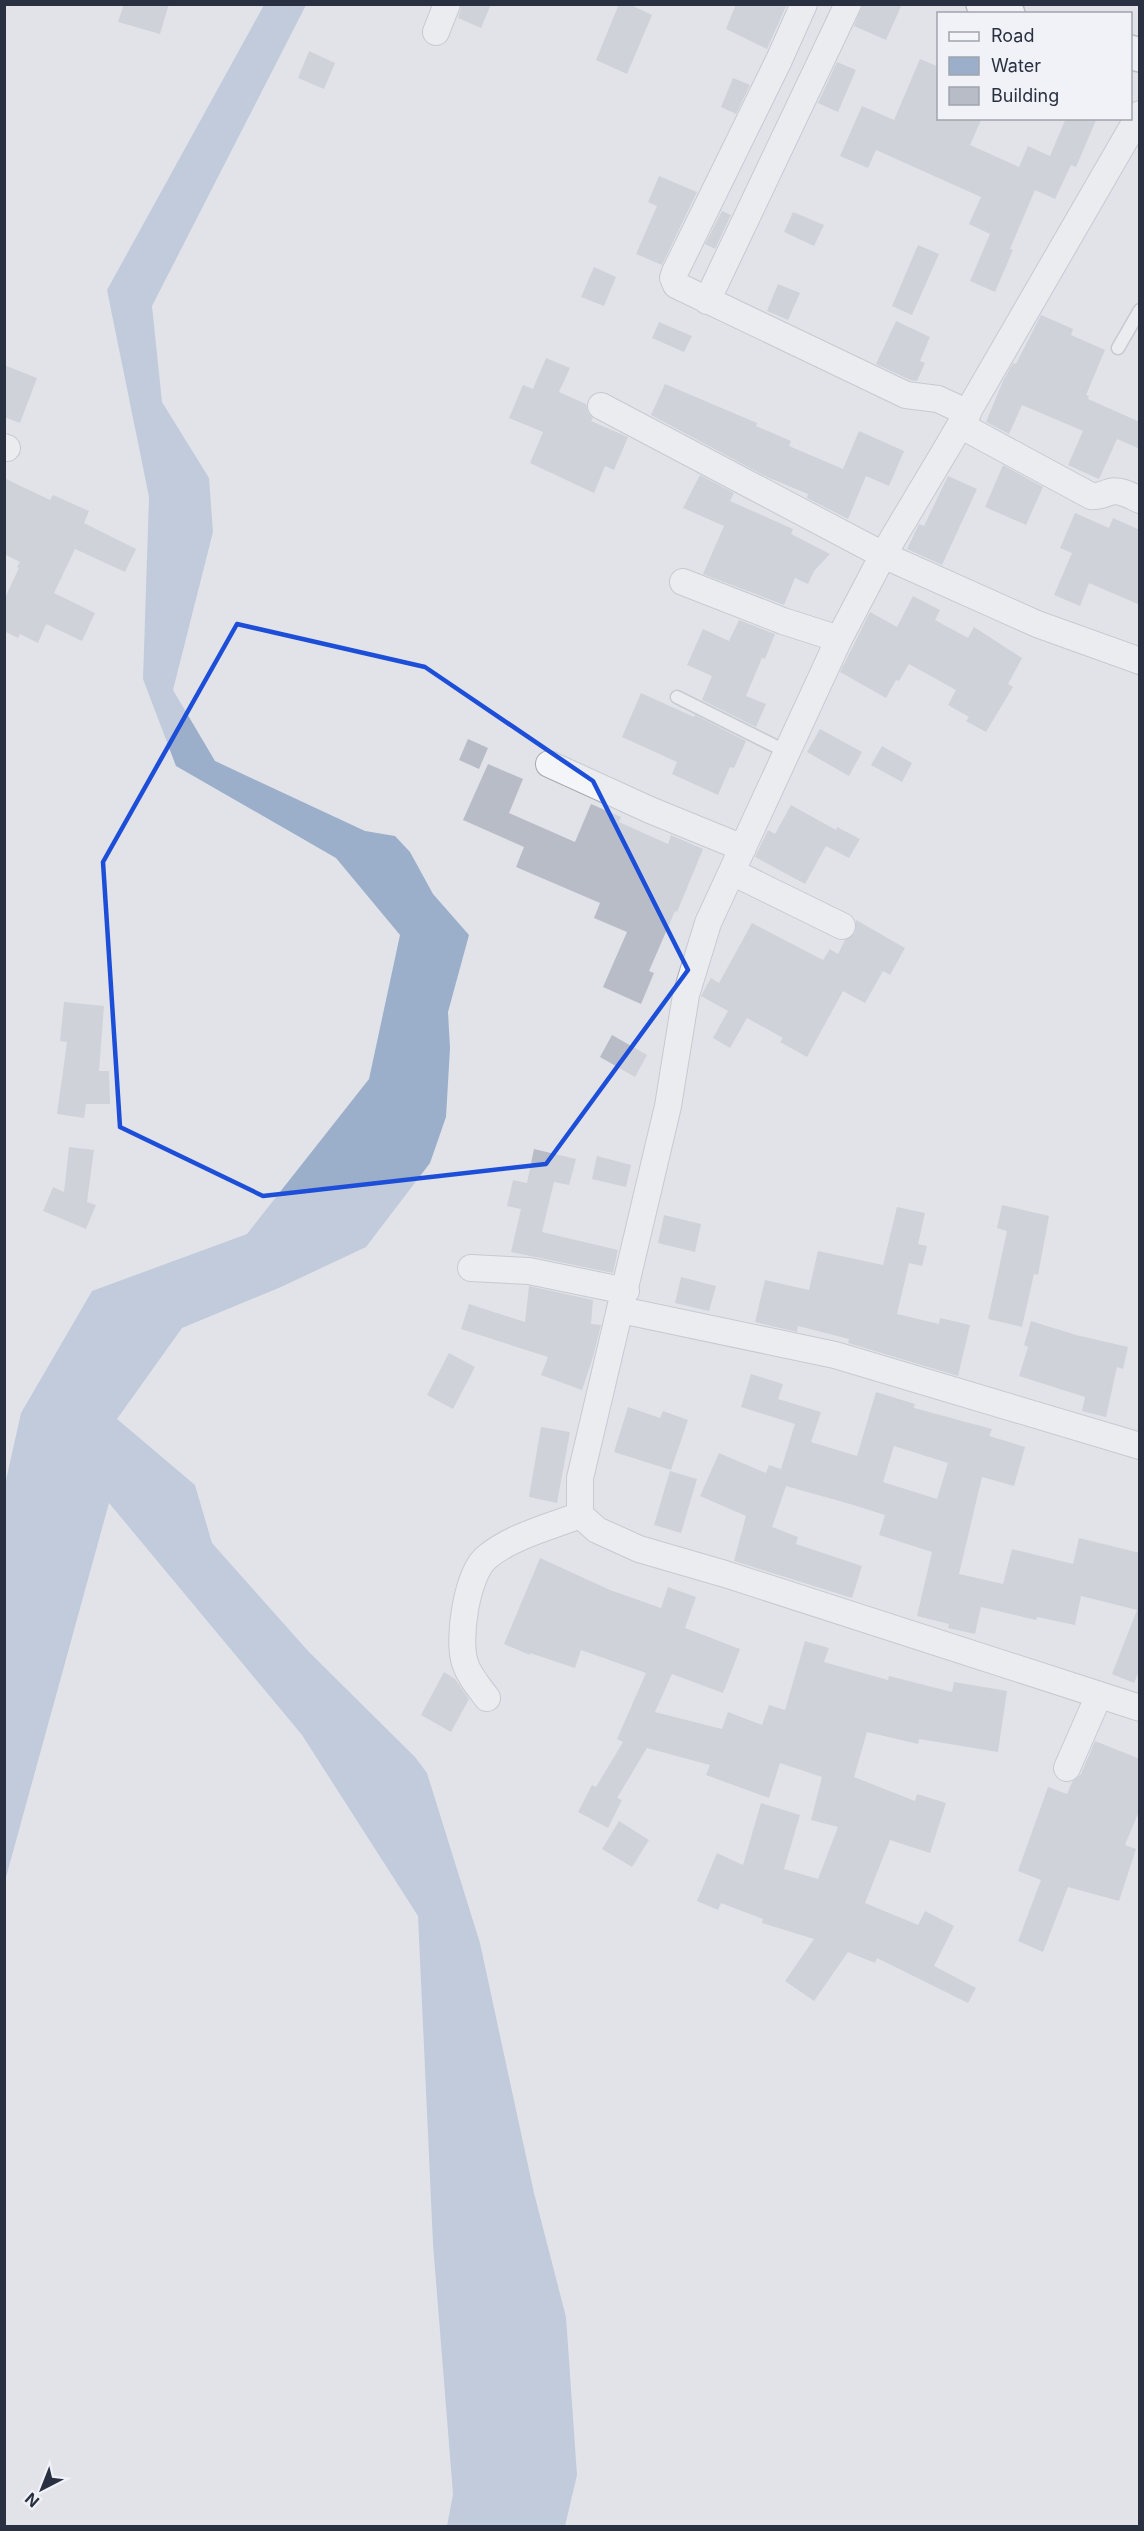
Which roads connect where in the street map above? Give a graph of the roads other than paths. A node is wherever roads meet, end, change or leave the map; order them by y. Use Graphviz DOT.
graph roads {
  1 [pos="447,4"];
  2 [pos="804,4"];
  3 [pos="848,4"];
  4 [pos="983,4"];
  5 [pos="1003,12"];
  6 [pos="436,32"];
  7 [pos="1140,114"];
  8 [pos="707,301"];
  9 [pos="1140,310"];
  10 [pos="1118,348"];
  11 [pos="601,406"];
  12 [pos="964,419"];
  13 [pos="1140,500"];
  14 [pos="883,555"];
  15 [pos="683,582"];
  16 [pos="839,639"];
  17 [pos="1140,662"];
  18 [pos="677,697"];
  19 [pos="787,752"];
  20 [pos="549,764"];
  21 [pos="743,848"];
  22 [pos="732,872"];
  23 [pos="842,926"];
  24 [pos="471,1268"];
  25 [pos="623,1300"];
  26 [pos="1140,1446"];
  27 [pos="580,1515"];
  28 [pos="1099,1695"];
  29 [pos="487,1698"];
  30 [pos="1140,1708"];
  31 [pos="1067,1768"];
  1 -- 6 [label="street"];
  2 -- 8 [label="street"];
  3 -- 8 [label="street"];
  4 -- 5 [label="highway"];
  7 -- 12 [label="street"];
  8 -- 12 [label="street"];
  9 -- 10 [label="lane"];
  11 -- 14 [label="street"];
  12 -- 13 [label="street"];
  12 -- 14 [label="street"];
  14 -- 16 [label="street"];
  14 -- 17 [label="street"];
  15 -- 16 [label="street"];
  16 -- 19 [label="street"];
  18 -- 19 [label="lane"];
  19 -- 21 [label="street"];
  20 -- 21 [label="street"];
  21 -- 22 [label="street"];
  22 -- 23 [label="street"];
  22 -- 25 [label="street"];
  24 -- 25 [label="street"];
  25 -- 26 [label="street"];
  25 -- 27 [label="street"];
  27 -- 28 [label="street"];
  27 -- 29 [label="street"];
  28 -- 30 [label="street"];
  28 -- 31 [label="street"];
}
